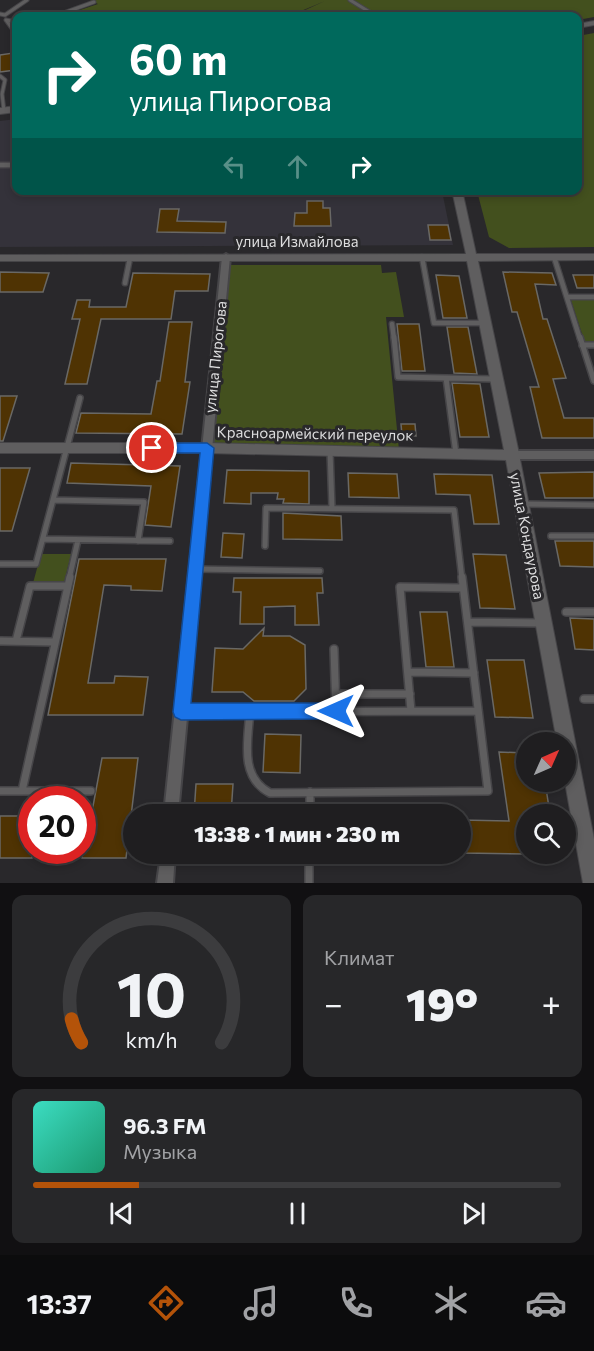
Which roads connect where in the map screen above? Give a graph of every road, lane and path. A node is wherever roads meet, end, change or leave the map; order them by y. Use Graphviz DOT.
graph roads {
  1 [pos="27,0"];
  2 [pos="350,0"];
  3 [pos="94,2"];
  4 [pos="66,12"];
  5 [pos="370,12"];
  6 [pos="2,15"];
  7 [pos="6,20"];
  8 [pos="12,21"];
  9 [pos="12,28"];
  10 [pos="0,76"];
  11 [pos="2,111"];
  12 [pos="458,195"];
  13 [pos="226,257"];
  14 [pos="422,257"];
  15 [pos="473,257"];
  16 [pos="554,257"];
  17 [pos="594,257"];
  18 [pos="0,258"];
  19 [pos="130,258"];
  20 [pos="125,283"];
  21 [pos="567,297"];
  22 [pos="594,297"];
  23 [pos="486,323"];
  24 [pos="392,324"];
  25 [pos="582,345"];
  26 [pos="594,345"];
  27 [pos="446,378"];
  28 [pos="497,379"];
  29 [pos="594,381"];
  30 [pos="80,398"];
  31 [pos="0,448"];
  32 [pos="68,448"];
  33 [pos="207,448"];
  34 [pos="330,451"];
  35 [pos="456,454"];
  36 [pos="512,455"];
  37 [pos="594,455"];
  38 [pos="53,500"];
  39 [pos="522,504"];
  40 [pos="594,505"];
  41 [pos="332,508"];
  42 [pos="551,536"];
  43 [pos="594,536"];
  44 [pos="43,539"];
  45 [pos="78,540"];
  46 [pos="138,540"];
  47 [pos="170,541"];
  48 [pos="265,546"];
  49 [pos="0,564"];
  50 [pos="195,569"];
  51 [pos="321,571"];
  52 [pos="66,586"];
  53 [pos="463,588"];
  54 [pos="566,612"];
  55 [pos="594,612"];
  56 [pos="468,622"];
  57 [pos="544,623"];
  58 [pos="1,641"];
  59 [pos="16,641"];
  60 [pos="54,642"];
  61 [pos="334,649"];
  62 [pos="408,672"];
  63 [pos="474,673"];
  64 [pos="336,694"];
  65 [pos="410,694"];
  66 [pos="584,699"];
  67 [pos="594,699"];
  68 [pos="250,711"];
  69 [pos="336,711"];
  70 [pos="411,711"];
  71 [pos="478,711"];
  72 [pos="181,712"];
  73 [pos="23,786"];
  74 [pos="0,791"];
  75 [pos="18,791"];
  76 [pos="310,792"];
  77 [pos="172,804"];
  78 [pos="310,804"];
  79 [pos="167,864"];
  80 [pos="309,864"];
  81 [pos="165,883"];
  82 [pos="309,883"];
  83 [pos="593,883"];
  1 -- 6 [label="lane"];
  2 -- 5 [label="lane"];
  3 -- 4 [label="lane"];
  6 -- 7 [label="lane"];
  7 -- 8 [label="lane"];
  7 -- 9 [label="lane"];
  10 -- 11 [label="lane"];
  12 -- 15 [label="street, улица Кондаурова"];
  13 -- 14 [label="street, улица Измайлова"];
  13 -- 19 [label="street, улица Измайлова"];
  13 -- 33 [label="street, улица Пирогова"];
  14 -- 15 [label="street, улица Измайлова"];
  14 -- 23 [label="lane"];
  15 -- 16 [label="street, улица Измайлова"];
  15 -- 23 [label="street, улица Кондаурова"];
  16 -- 17 [label="street, улица Измайлова"];
  16 -- 21 [label="lane"];
  18 -- 19 [label="street, улица Измайлова"];
  19 -- 20 [label="lane"];
  21 -- 22 [label="lane"];
  21 -- 25 [label="lane"];
  23 -- 28 [label="street, улица Кондаурова"];
  24 -- 27 [label="lane"];
  25 -- 26 [label="lane"];
  25 -- 29 [label="lane"];
  27 -- 28 [label="lane"];
  27 -- 35 [label="lane"];
  28 -- 36 [label="street, улица Кондаурова"];
  30 -- 32 [label="lane"];
  31 -- 32 [label="street, Красноармейский переулок"];
  32 -- 33 [label="street, Красноармейский переулок"];
  32 -- 38 [label="lane"];
  33 -- 34 [label="street, Красноармейский переулок"];
  33 -- 50 [label="street, улица Пирогова"];
  34 -- 35 [label="street, Красноармейский переулок"];
  34 -- 41 [label="lane"];
  35 -- 36 [label="street, Красноармейский переулок"];
  36 -- 37 [label="street, Красноармейский переулок"];
  36 -- 39 [label="street, улица Кондаурова"];
  38 -- 44 [label="lane"];
  38 -- 46 [label="lane"];
  39 -- 40 [label="lane"];
  39 -- 57 [label="street, улица Кондаурова"];
  41 -- 48 [label="lane"];
  41 -- 53 [label="lane"];
  42 -- 43 [label="lane"];
  44 -- 45 [label="lane"];
  44 -- 49 [label="lane"];
  45 -- 46 [label="lane"];
  45 -- 52 [label="lane"];
  46 -- 47 [label="lane"];
  50 -- 51 [label="lane"];
  50 -- 72 [label="street, улица Пирогова"];
  52 -- 59 [label="lane"];
  52 -- 60 [label="lane"];
  53 -- 56 [label="lane"];
  53 -- 62 [label="lane"];
  54 -- 55 [label="lane"];
  56 -- 57 [label="lane"];
  56 -- 63 [label="lane"];
  57 -- 83 [label="street, улица Кондаурова"];
  58 -- 59 [label="lane"];
  59 -- 60 [label="lane"];
  60 -- 73 [label="lane"];
  61 -- 64 [label="lane"];
  62 -- 63 [label="lane"];
  62 -- 65 [label="lane"];
  63 -- 71 [label="lane"];
  64 -- 65 [label="lane"];
  64 -- 69 [label="lane"];
  65 -- 70 [label="lane"];
  66 -- 67 [label="lane"];
  68 -- 69 [label="lane"];
  68 -- 72 [label="lane"];
  68 -- 76 [label="lane"];
  69 -- 70 [label="lane"];
  70 -- 71 [label="lane"];
  71 -- 76 [label="lane"];
  72 -- 77 [label="street, улица Пирогова"];
  74 -- 75 [label="lane"];
  76 -- 78 [label="lane"];
  79 -- 81 [label="street"];
  80 -- 82 [label="lane"];
}
